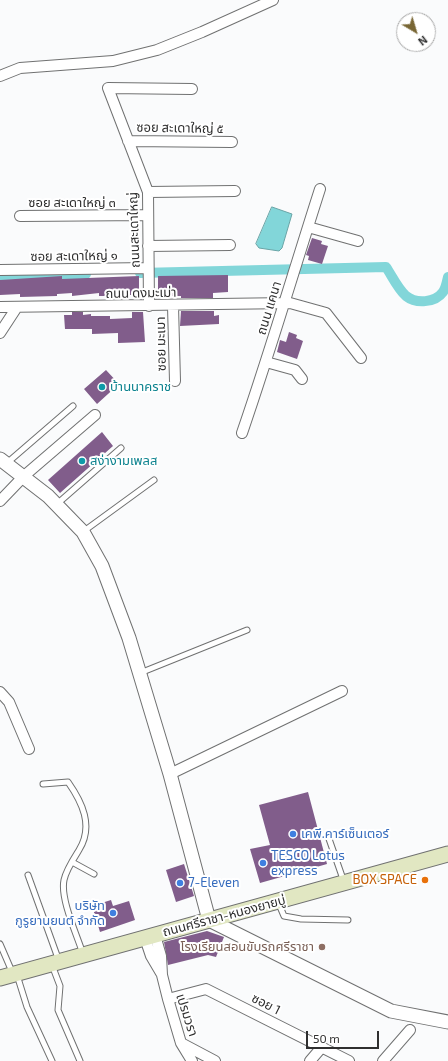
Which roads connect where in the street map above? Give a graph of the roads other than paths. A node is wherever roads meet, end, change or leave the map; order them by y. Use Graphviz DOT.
graph roads {
  1 [pos="273,0"];
  2 [pos="0,76"];
  3 [pos="192,89"];
  4 [pos="128,141"];
  5 [pos="232,142"];
  6 [pos="320,189"];
  7 [pos="235,191"];
  8 [pos="148,192"];
  9 [pos="148,215"];
  10 [pos="20,216"];
  11 [pos="308,227"];
  12 [pos="358,241"];
  13 [pos="230,245"];
  14 [pos="148,246"];
  15 [pos="148,268"];
  16 [pos="0,270"];
  17 [pos="283,303"];
  18 [pos="149,306"];
  19 [pos="173,306"];
  20 [pos="0,307"];
  21 [pos="17,307"];
  22 [pos="0,332"];
  23 [pos="361,358"];
  24 [pos="266,362"];
  25 [pos="302,379"];
  26 [pos="174,381"];
  27 [pos="73,406"];
  28 [pos="95,415"];
  29 [pos="242,433"];
  30 [pos="121,448"];
  31 [pos="3,461"];
  32 [pos="24,476"];
  33 [pos="154,480"];
  34 [pos="0,501"];
  35 [pos="56,504"];
  36 [pos="83,532"];
  37 [pos="247,630"];
  38 [pos="140,673"];
  39 [pos="342,691"];
  40 [pos="0,692"];
  41 [pos="29,749"];
  42 [pos="170,774"];
  43 [pos="44,784"];
  44 [pos="328,836"];
  45 [pos="448,854"];
  46 [pos="72,862"];
  47 [pos="28,874"];
  48 [pos="94,874"];
  49 [pos="344,883"];
  50 [pos="277,901"];
  51 [pos="209,920"];
  52 [pos="348,920"];
  53 [pos="150,936"];
  54 [pos="0,944"];
  55 [pos="84,955"];
  56 [pos="55,963"];
  57 [pos="10,976"];
  58 [pos="168,999"];
  59 [pos="448,1022"];
  60 [pos="410,1030"];
  61 [pos="181,1043"];
  62 [pos="322,1047"];
  63 [pos="52,1061"];
  64 [pos="80,1061"];
  65 [pos="192,1061"];
  66 [pos="215,1061"];
  67 [pos="310,1061"];
  68 [pos="349,1061"];
  69 [pos="383,1061"];
  1 -- 2 [label="street"];
  3 -- 4 [label="street, ถนนสะเดาใหญ่"];
  4 -- 5 [label="street, ซอย สะเดาใหญ่ ๕"];
  4 -- 8 [label="street, ถนนสะเดาใหญ่"];
  6 -- 11 [label="street, ถนน แคนา"];
  7 -- 8 [label="street"];
  8 -- 9 [label="street, ถนนสะเดาใหญ่"];
  9 -- 10 [label="street, ซอย สะเดาใหญ่ ๓"];
  9 -- 14 [label="street, ถนนสะเดาใหญ่"];
  11 -- 12 [label="street"];
  11 -- 17 [label="street, ถนน แคนา"];
  13 -- 14 [label="street"];
  14 -- 15 [label="street, ถนนสะเดาใหญ่"];
  15 -- 16 [label="street, ซอย สะเดาใหญ่ ๑"];
  15 -- 18 [label="street, ถนนสะเดาใหญ่"];
  17 -- 19 [label="street, ถนน ดงมะเม่า"];
  17 -- 23 [label="street, ถนน ดงมะเม่า"];
  17 -- 24 [label="street, ถนน แคนา"];
  18 -- 19 [label="street, ถนน ดงมะเม่า"];
  18 -- 21 [label="street, ถนน ดงมะเม่า"];
  19 -- 26 [label="street, ซอย มะเมา"];
  20 -- 21 [label="street, ถนน ดงมะเม่า"];
  21 -- 22 [label="street"];
  24 -- 25 [label="street"];
  24 -- 29 [label="street, ถนน แคนา"];
  27 -- 31 [label="lane"];
  28 -- 32 [label="street"];
  30 -- 35 [label="lane"];
  31 -- 32 [label="street"];
  32 -- 34 [label="street"];
  32 -- 35 [label="street"];
  33 -- 36 [label="lane"];
  35 -- 36 [label="street"];
  36 -- 38 [label="street"];
  37 -- 38 [label="lane"];
  38 -- 42 [label="street"];
  39 -- 42 [label="street"];
  40 -- 41 [label="street"];
  42 -- 51 [label="street"];
  43 -- 46 [label="lane"];
  44 -- 49 [label="lane"];
  45 -- 49 [label="main road, ถนนศรีราชา-หนองยายบู่"];
  46 -- 48 [label="lane"];
  46 -- 55 [label="lane"];
  47 -- 56 [label="lane"];
  49 -- 50 [label="main road, ถนนศรีราชา-หนองยายบู่"];
  50 -- 51 [label="main road, ถนนศรีราชา-หนองยายบู่"];
  50 -- 52 [label="lane"];
  51 -- 53 [label="main road, ถนนศรีราชา-หนองยายบู่"];
  51 -- 59 [label="street"];
  53 -- 55 [label="main road, ถนนศรีราชา-หนองยายบู่"];
  53 -- 58 [label="street, เปรมวรา"];
  54 -- 57 [label="lane"];
  55 -- 56 [label="main road, ถนนศรีราชา-หนองยายบู่"];
  56 -- 57 [label="main road, ถนนศรีราชา-หนองยายบู่"];
  56 -- 64 [label="lane"];
  57 -- 63 [label="lane"];
  58 -- 61 [label="street, เปรมวรา"];
  58 -- 62 [label="street, ซอย 1"];
  60 -- 69 [label="street"];
  61 -- 65 [label="street, เปรมวรา"];
  61 -- 66 [label="street"];
  62 -- 67 [label="street"];
  62 -- 68 [label="street, ซอย 1"];
}
